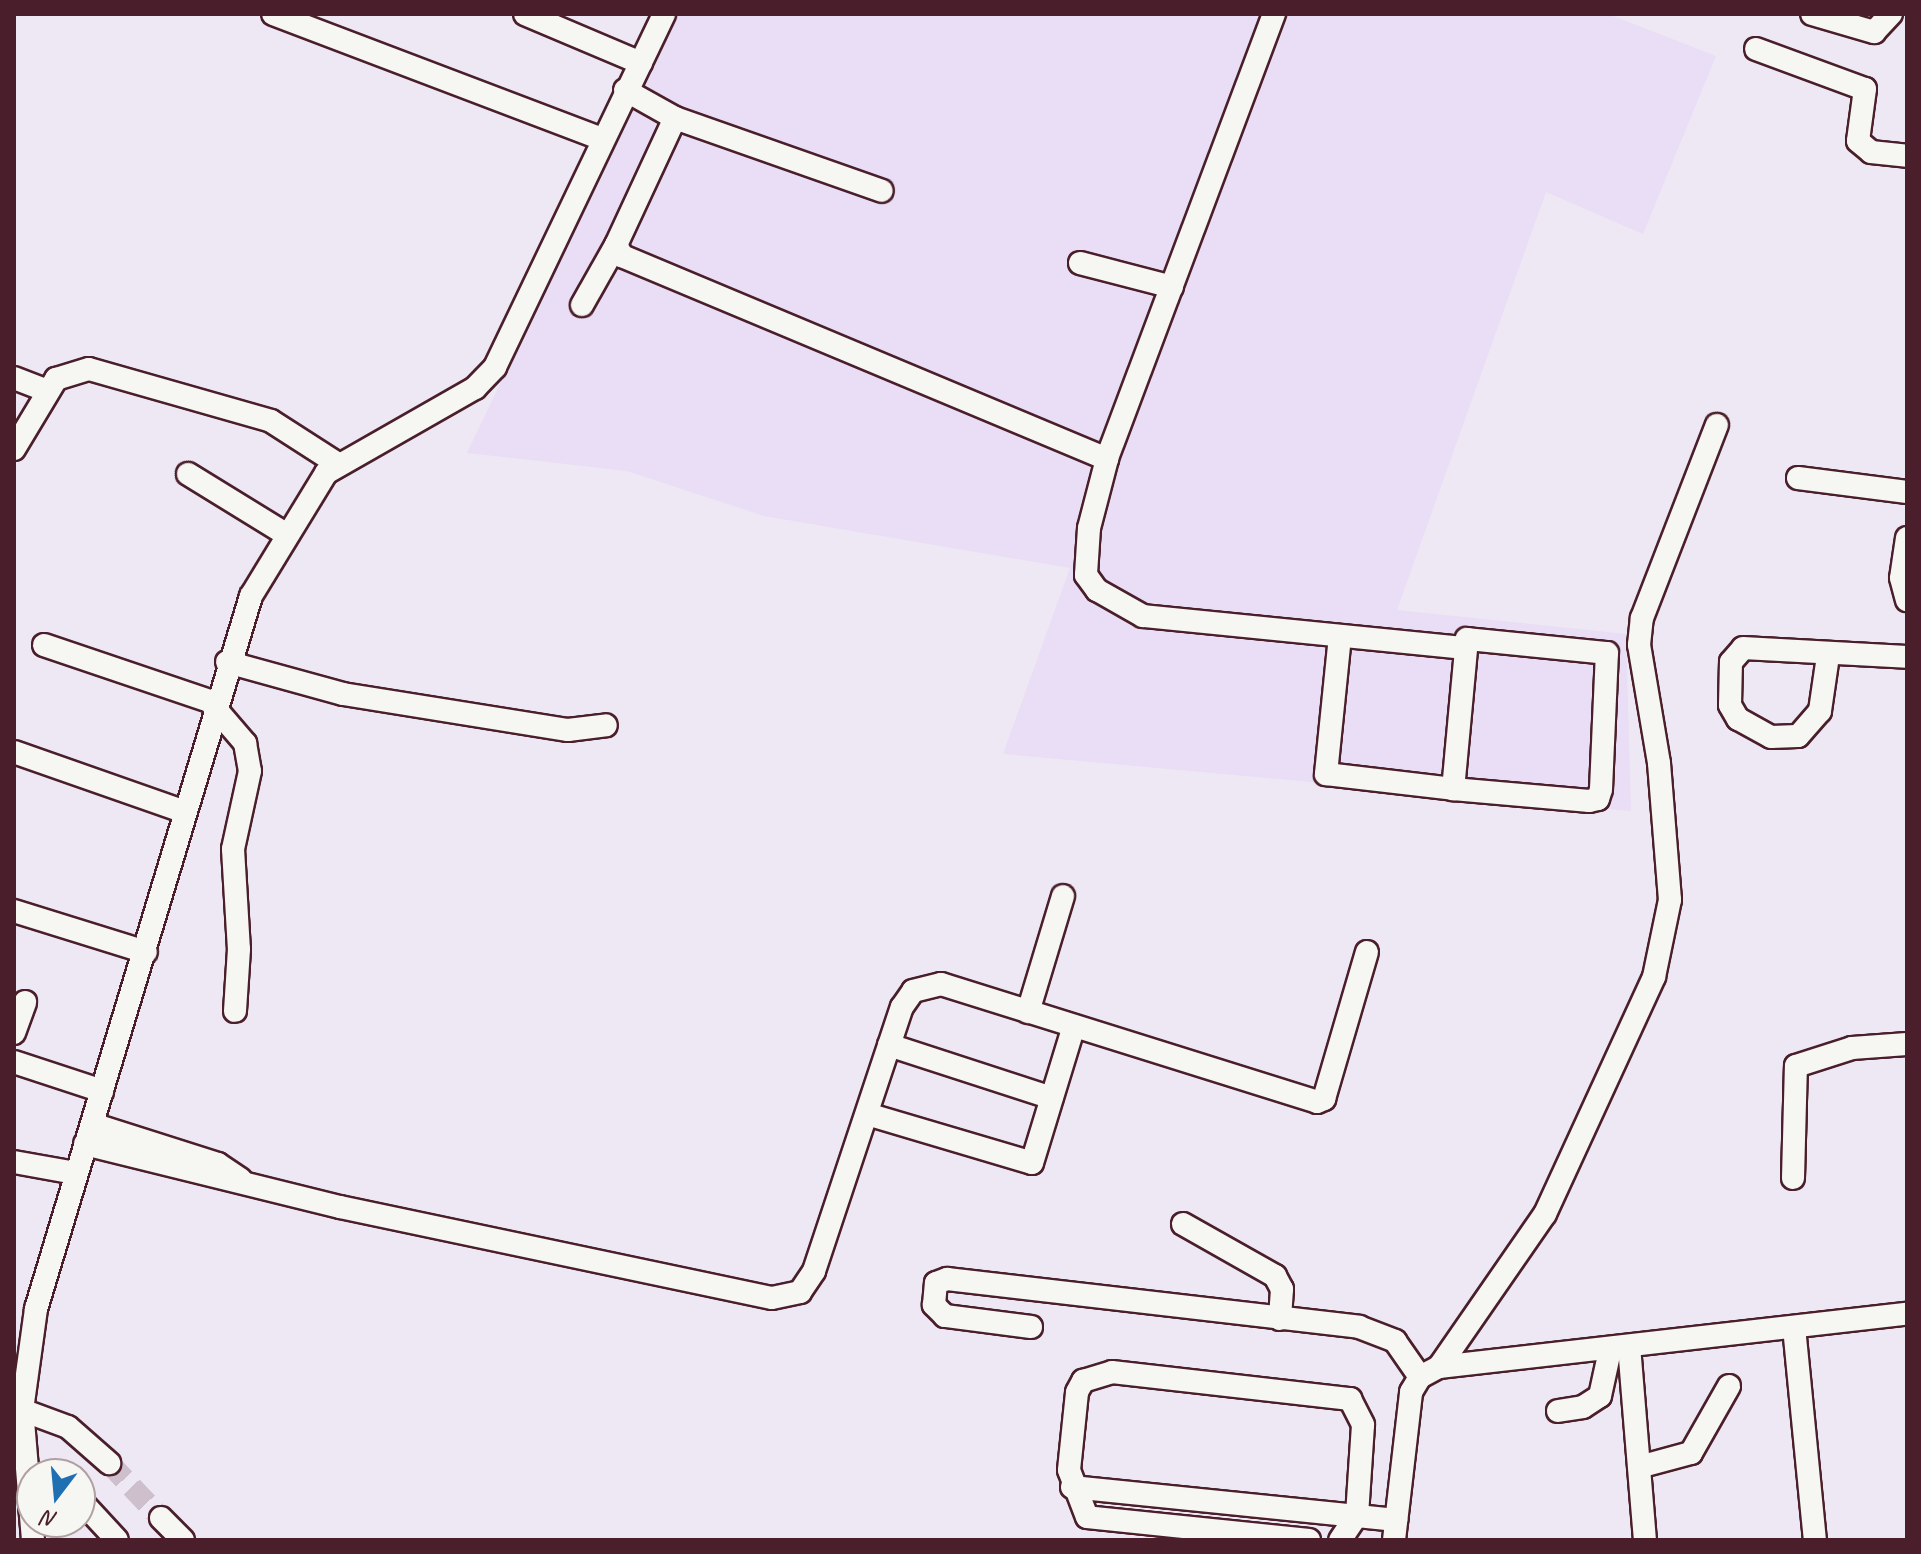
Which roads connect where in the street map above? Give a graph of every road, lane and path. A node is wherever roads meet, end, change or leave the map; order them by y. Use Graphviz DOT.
graph roads {
  1 [pos="273,14"];
  2 [pos="525,14"];
  3 [pos="664,14"];
  4 [pos="1274,14"];
  5 [pos="1812,14"];
  6 [pos="1891,14"];
  7 [pos="1756,49"];
  8 [pos="641,63"];
  9 [pos="625,90"];
  10 [pos="675,118"];
  11 [pos="602,139"];
  12 [pos="1907,156"];
  13 [pos="882,191"];
  14 [pos="616,245"];
  15 [pos="1080,263"];
  16 [pos="1172,287"];
  17 [pos="582,305"];
  18 [pos="14,378"];
  19 [pos="46,390"];
  20 [pos="1717,425"];
  21 [pos="14,449"];
  22 [pos="1107,459"];
  23 [pos="338,464"];
  24 [pos="188,474"];
  25 [pos="1798,478"];
  26 [pos="1907,492"];
  27 [pos="284,533"];
  28 [pos="1907,538"];
  29 [pos="1907,600"];
  30 [pos="1340,636"];
  31 [pos="44,645"];
  32 [pos="1464,648"];
  33 [pos="1828,656"];
  34 [pos="1907,657"];
  35 [pos="227,662"];
  36 [pos="214,705"];
  37 [pos="606,725"];
  38 [pos="14,752"];
  39 [pos="1453,789"];
  40 [pos="185,812"];
  41 [pos="1063,896"];
  42 [pos="14,911"];
  43 [pos="146,952"];
  44 [pos="1367,952"];
  45 [pos="25,1002"];
  46 [pos="235,1011"];
  47 [pos="1028,1012"];
  48 [pos="1074,1026"];
  49 [pos="14,1033"];
  50 [pos="1907,1044"];
  51 [pos="889,1045"];
  52 [pos="14,1062"];
  53 [pos="102,1091"];
  54 [pos="1052,1098"];
  55 [pos="867,1114"];
  56 [pos="89,1134"];
  57 [pos="14,1162"];
  58 [pos="76,1173"];
  59 [pos="1793,1178"];
  60 [pos="1183,1224"];
  61 [pos="25,1307"];
  62 [pos="1907,1314"];
  63 [pos="1280,1319"];
  64 [pos="1031,1327"];
  65 [pos="1794,1327"];
  66 [pos="1620,1348"];
  67 [pos="1430,1372"];
  68 [pos="1729,1386"];
  69 [pos="1558,1411"];
  70 [pos="19,1415"];
  71 [pos="25,1458"];
  72 [pos="109,1463"];
  73 [pos="1639,1467"];
  74 [pos="1072,1487"];
  75 [pos="1357,1515"];
  76 [pos="96,1518"];
  77 [pos="161,1518"];
  78 [pos="1395,1530"];
  79 [pos="115,1539"];
  80 [pos="183,1540"];
  81 [pos="1309,1540"];
  82 [pos="1340,1540"];
  83 [pos="1645,1540"];
  84 [pos="1815,1540"];
  1 -- 11 [label="street"];
  2 -- 8 [label="street"];
  3 -- 8 [label="street"];
  4 -- 16 [label="street"];
  5 -- 6 [label="street"];
  7 -- 12 [label="street"];
  8 -- 9 [label="street"];
  9 -- 10 [label="street"];
  9 -- 11 [label="street"];
  10 -- 13 [label="street"];
  10 -- 14 [label="street"];
  11 -- 23 [label="street"];
  14 -- 17 [label="street"];
  14 -- 22 [label="street"];
  15 -- 16 [label="street"];
  16 -- 22 [label="street"];
  18 -- 19 [label="street"];
  19 -- 21 [label="street"];
  19 -- 23 [label="street"];
  20 -- 67 [label="street"];
  22 -- 30 [label="street"];
  23 -- 27 [label="street"];
  24 -- 27 [label="street"];
  25 -- 26 [label="street"];
  27 -- 35 [label="street"];
  28 -- 29 [label="street"];
  30 -- 32 [label="street"];
  30 -- 39 [label="street"];
  31 -- 36 [label="street"];
  32 -- 39 [label="street"];
  32 -- 39 [label="street"];
  33 -- 33 [label="street"];
  33 -- 34 [label="street"];
  35 -- 36 [label="street"];
  35 -- 37 [label="street"];
  36 -- 40 [label="street"];
  36 -- 46 [label="street"];
  38 -- 40 [label="street"];
  40 -- 43 [label="street"];
  41 -- 47 [label="street"];
  42 -- 43 [label="street"];
  43 -- 53 [label="street"];
  44 -- 48 [label="street"];
  45 -- 49 [label="street"];
  47 -- 48 [label="street"];
  47 -- 51 [label="street"];
  48 -- 54 [label="street"];
  50 -- 59 [label="street"];
  51 -- 54 [label="street"];
  51 -- 55 [label="street"];
  52 -- 53 [label="street"];
  53 -- 56 [label="street"];
  54 -- 55 [label="street"];
  55 -- 56 [label="street"];
  56 -- 58 [label="street"];
  57 -- 58 [label="street"];
  58 -- 61 [label="street"];
  60 -- 63 [label="street"];
  61 -- 70 [label="street"];
  62 -- 65 [label="street"];
  63 -- 64 [label="street"];
  63 -- 67 [label="street"];
  65 -- 66 [label="street"];
  65 -- 84 [label="street"];
  66 -- 67 [label="street"];
  66 -- 69 [label="street"];
  66 -- 73 [label="street"];
  67 -- 78 [label="street"];
  68 -- 73 [label="street"];
  70 -- 71 [label="street"];
  70 -- 72 [label="street"];
  73 -- 83 [label="street"];
  74 -- 75 [label="street"];
  74 -- 75 [label="street"];
  74 -- 81 [label="street"];
  75 -- 78 [label="street"];
  75 -- 82 [label="street"];
  76 -- 79 [label="street"];
  77 -- 80 [label="street"];
}
